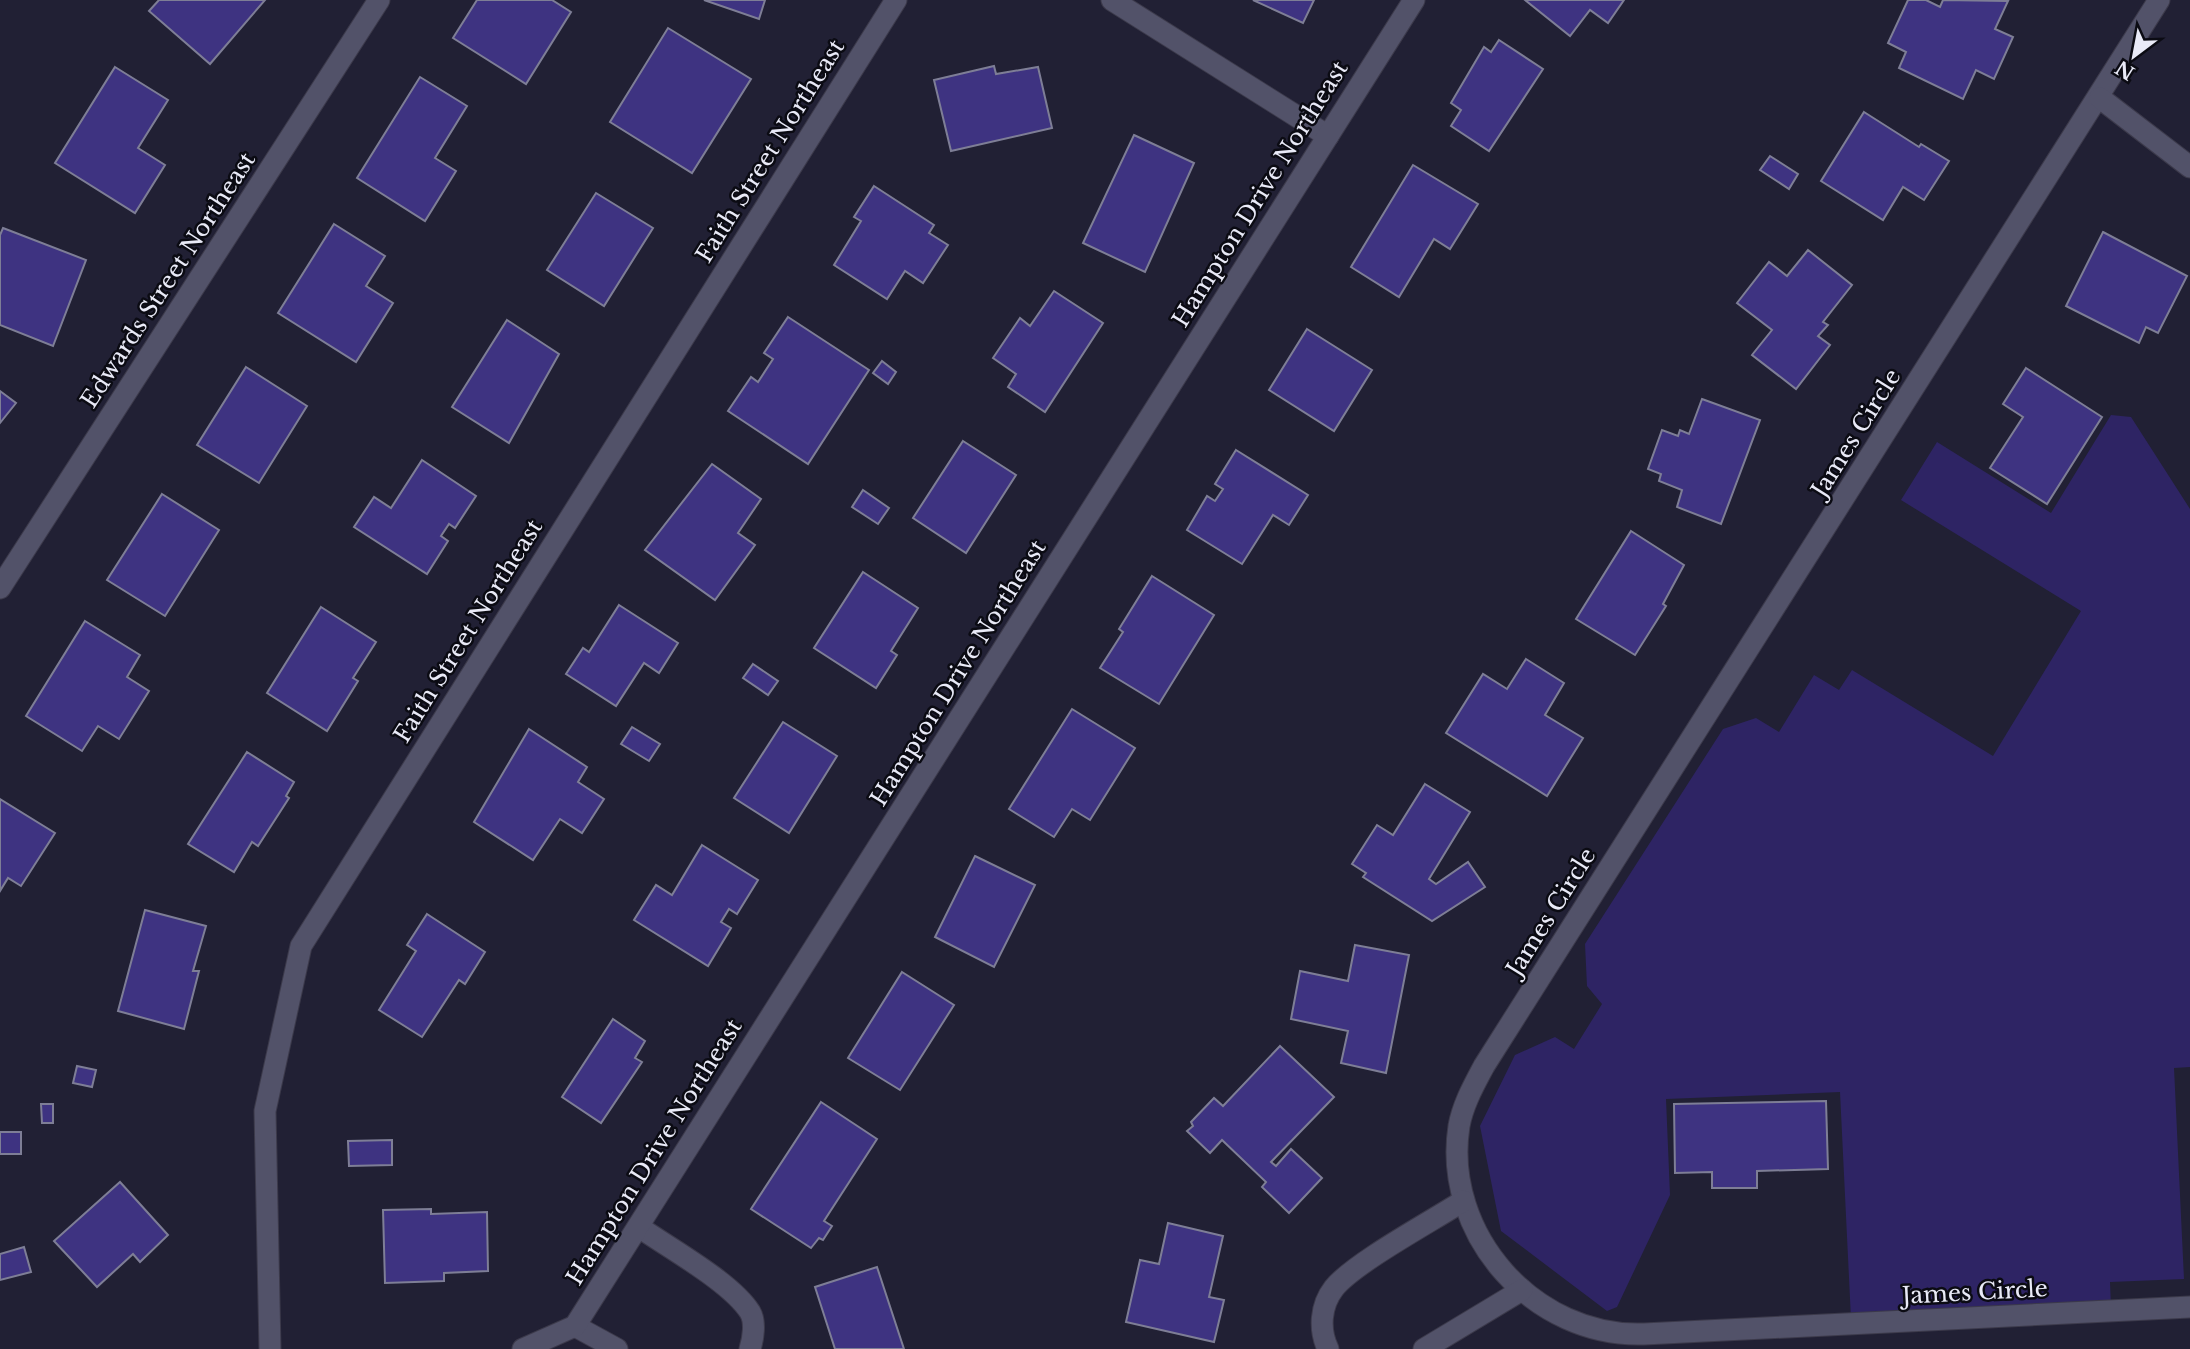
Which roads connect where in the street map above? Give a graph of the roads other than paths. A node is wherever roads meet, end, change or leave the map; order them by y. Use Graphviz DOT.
graph roads {
  1 [pos="379,0"];
  2 [pos="896,0"];
  3 [pos="1112,0"];
  4 [pos="1414,0"];
  5 [pos="2160,0"];
  6 [pos="2100,98"];
  7 [pos="1328,136"];
  8 [pos="2190,167"];
  9 [pos="0,588"];
  10 [pos="1463,1201"];
  11 [pos="639,1227"];
  12 [pos="1522,1290"];
  13 [pos="2190,1307"];
  14 [pos="575,1326"];
  15 [pos="270,1349"];
  16 [pos="523,1349"];
  17 [pos="617,1349"];
  18 [pos="750,1349"];
  19 [pos="1328,1349"];
  20 [pos="1424,1349"];
  1 -- 9 [label="street, Edwards Street Northeast"];
  2 -- 15 [label="street, Faith Street Northeast"];
  3 -- 7 [label="street"];
  4 -- 7 [label="street, Hampton Drive Northeast"];
  5 -- 6 [label="street, James Circle"];
  6 -- 8 [label="street"];
  6 -- 10 [label="street, James Circle"];
  7 -- 11 [label="street, Hampton Drive Northeast"];
  10 -- 12 [label="street, James Circle"];
  10 -- 19 [label="street"];
  11 -- 14 [label="street, Hampton Drive Northeast"];
  11 -- 18 [label="street"];
  12 -- 13 [label="street, James Circle"];
  12 -- 20 [label="street"];
  14 -- 16 [label="street"];
  14 -- 17 [label="street"];
}
